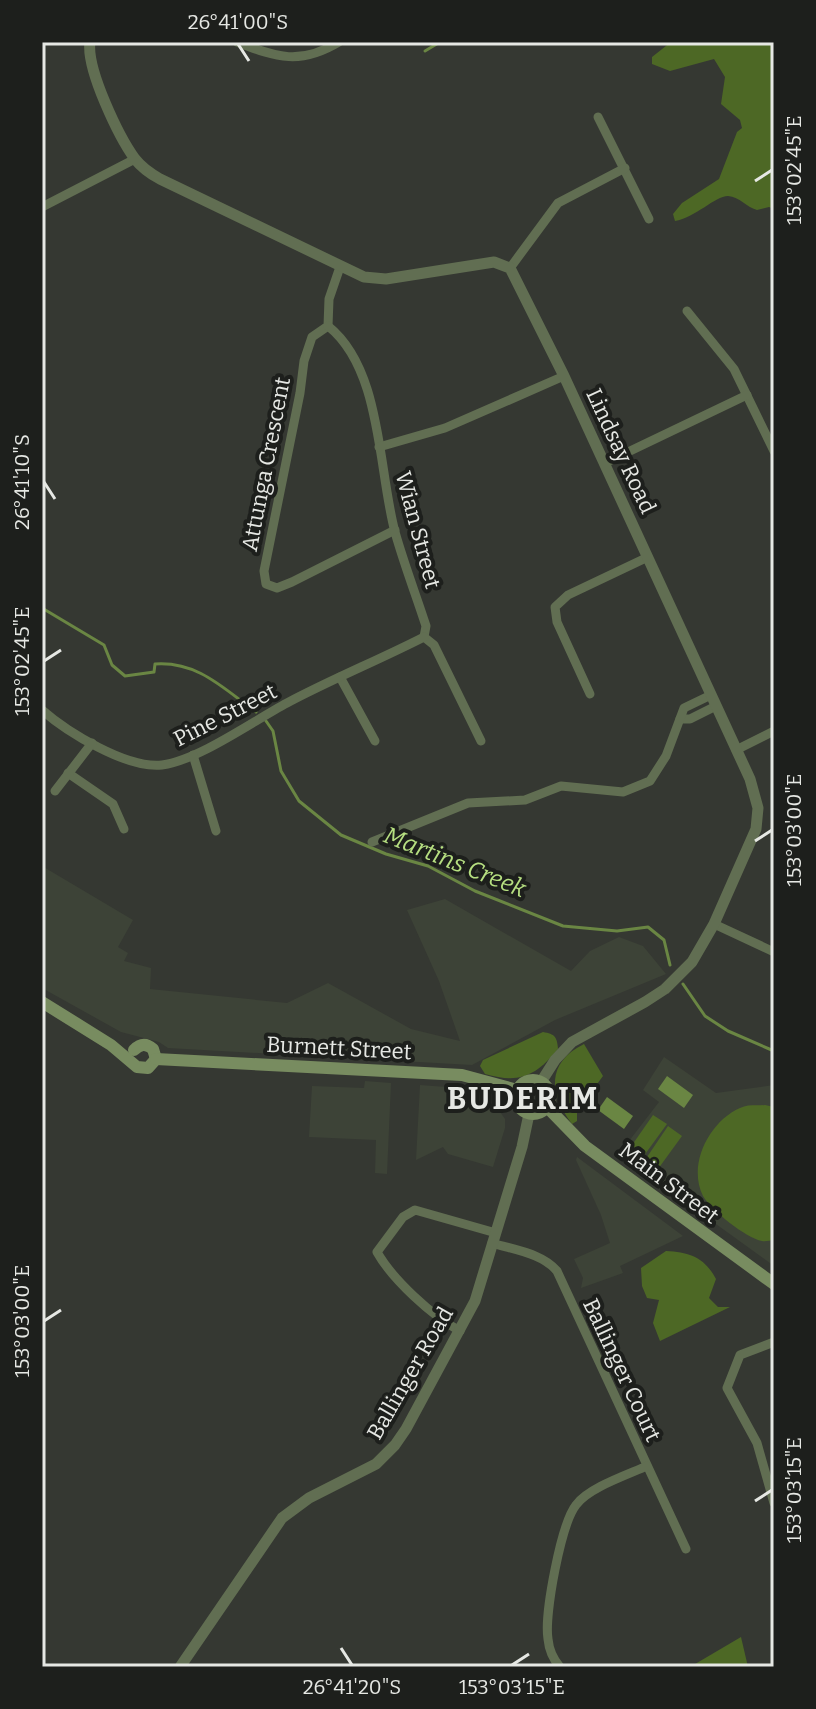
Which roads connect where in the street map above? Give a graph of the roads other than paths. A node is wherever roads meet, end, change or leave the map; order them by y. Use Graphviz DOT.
graph roads {
  1 [pos="90,42"];
  2 [pos="237,42"];
  3 [pos="339,42"];
  4 [pos="598,117"];
  5 [pos="135,159"];
  6 [pos="625,168"];
  7 [pos="42,207"];
  8 [pos="649,219"];
  9 [pos="340,267"];
  10 [pos="510,268"];
  11 [pos="687,311"];
  12 [pos="328,326"];
  13 [pos="564,376"];
  14 [pos="747,395"];
  15 [pos="379,447"];
  16 [pos="774,451"];
  17 [pos="605,463"];
  18 [pos="395,530"];
  19 [pos="648,557"];
  20 [pos="424,637"];
  21 [pos="340,677"];
  22 [pos="590,694"];
  23 [pos="714,700"];
  24 [pos="42,710"];
  25 [pos="774,731"];
  26 [pos="375,741"];
  27 [pos="481,741"];
  28 [pos="92,743"];
  29 [pos="736,750"];
  30 [pos="193,755"];
  31 [pos="68,773"];
  32 [pos="55,791"];
  33 [pos="124,829"];
  34 [pos="216,831"];
  35 [pos="372,842"];
  36 [pos="714,924"];
  37 [pos="774,952"];
  38 [pos="42,1002"];
  39 [pos="134,1055"];
  40 [pos="156,1059"];
  41 [pos="541,1082"];
  42 [pos="517,1090"];
  43 [pos="547,1107"];
  44 [pos="529,1114"];
  45 [pos="494,1238"];
  46 [pos="774,1284"];
  47 [pos="460,1331"];
  48 [pos="774,1342"];
  49 [pos="647,1466"];
  50 [pos="774,1503"];
  51 [pos="686,1549"];
  52 [pos="556,1663"];
  53 [pos="180,1667"];
  54 [pos="542,1667"];
  1 -- 5 [label="street"];
  2 -- 3 [label="street"];
  4 -- 6 [label="street"];
  5 -- 7 [label="street"];
  5 -- 9 [label="street"];
  6 -- 8 [label="street"];
  6 -- 10 [label="street"];
  9 -- 10 [label="street"];
  9 -- 12 [label="street, Attunga Crescent"];
  10 -- 13 [label="street, Lindsay Road"];
  11 -- 14 [label="street"];
  12 -- 15 [label="street, Wian Street"];
  12 -- 18 [label="street, Attunga Crescent"];
  13 -- 15 [label="street"];
  13 -- 17 [label="street, Lindsay Road"];
  14 -- 16 [label="street"];
  14 -- 17 [label="street"];
  15 -- 18 [label="street, Wian Street"];
  17 -- 19 [label="street, Lindsay Road"];
  18 -- 20 [label="street, Wian Street"];
  19 -- 22 [label="street"];
  19 -- 23 [label="street, Lindsay Road"];
  20 -- 21 [label="street, Pine Street"];
  20 -- 27 [label="street, Wian Street"];
  21 -- 26 [label="street"];
  21 -- 30 [label="street, Pine Street"];
  23 -- 29 [label="street, Lindsay Road"];
  23 -- 35 [label="street"];
  24 -- 28 [label="street, Pine Street"];
  25 -- 29 [label="street"];
  28 -- 30 [label="street, Pine Street"];
  28 -- 31 [label="street"];
  29 -- 36 [label="street, Lindsay Road"];
  30 -- 34 [label="street"];
  31 -- 32 [label="street"];
  31 -- 33 [label="street"];
  36 -- 37 [label="street"];
  36 -- 41 [label="street, Lindsay Road"];
  38 -- 39 [label="main road"];
  39 -- 40 [label="main road"];
  39 -- 40 [label="main road"];
  40 -- 42 [label="main road, Burnett Street"];
  41 -- 42 [label="main road"];
  41 -- 43 [label="main road"];
  42 -- 44 [label="main road"];
  43 -- 44 [label="main road"];
  43 -- 46 [label="main road, Main Street"];
  44 -- 45 [label="street, Ballinger Road"];
  45 -- 47 [label="street, Ballinger Road"];
  45 -- 47 [label="street, Ballinger Court"];
  45 -- 49 [label="street, Ballinger Court"];
  47 -- 53 [label="street, Ballinger Road"];
  48 -- 50 [label="street"];
  49 -- 51 [label="street, Ballinger Court"];
  49 -- 52 [label="street"];
  52 -- 54 [label="street"];
}
